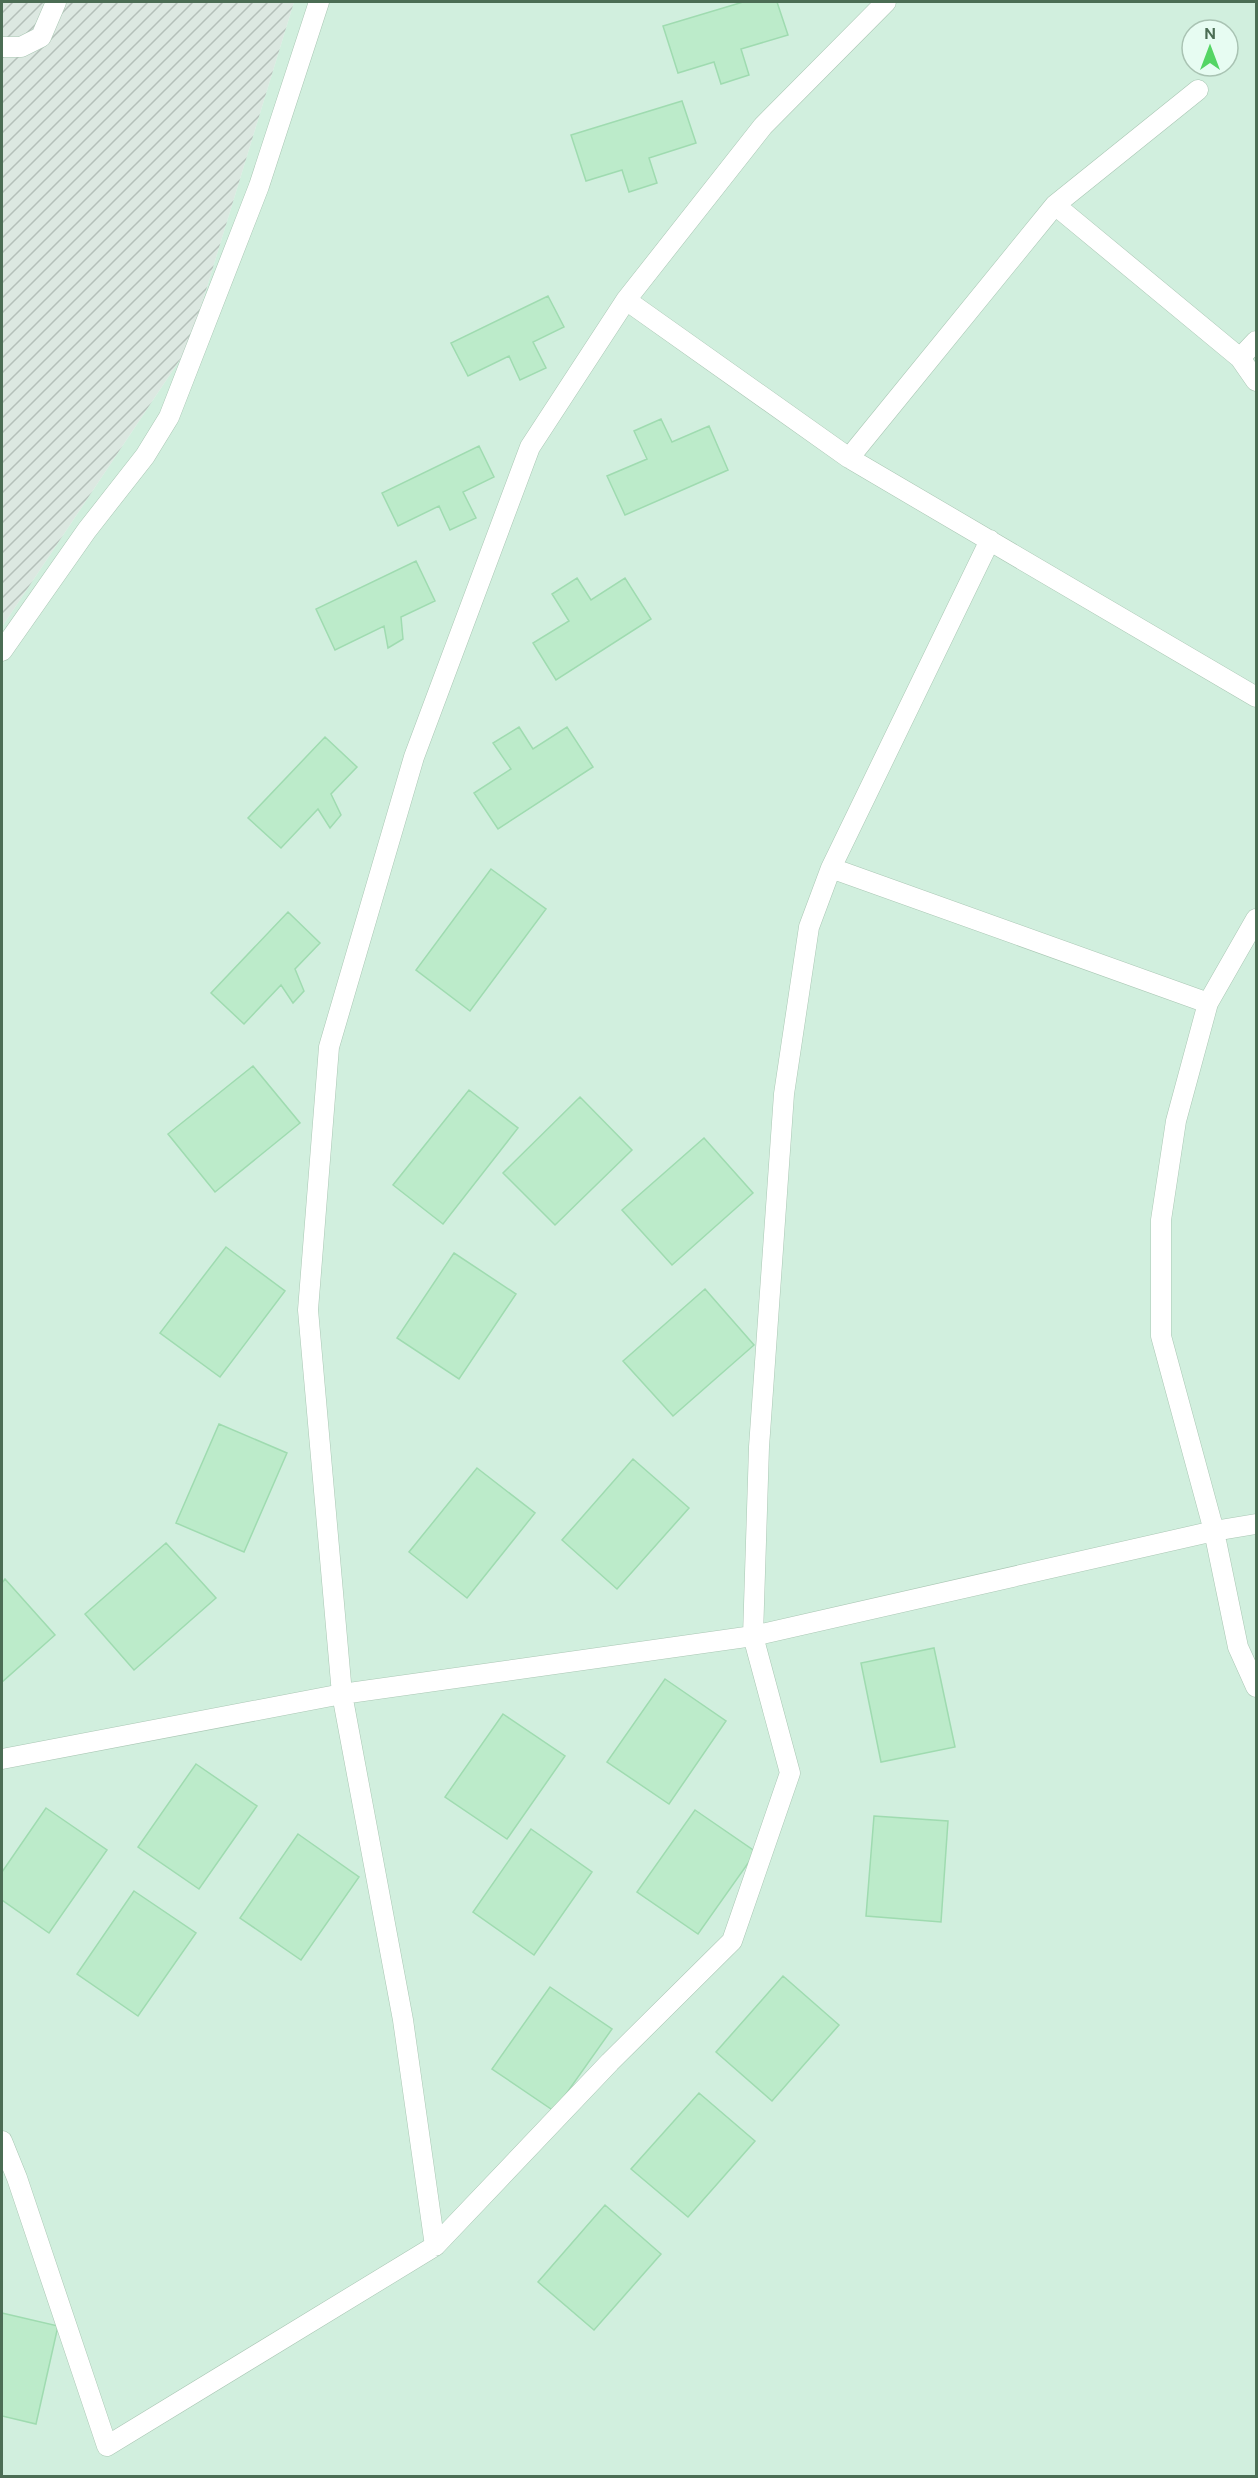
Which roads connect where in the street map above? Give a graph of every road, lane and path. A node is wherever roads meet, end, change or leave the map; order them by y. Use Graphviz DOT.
graph roads {
  1 [pos="56,2"];
  2 [pos="319,2"];
  3 [pos="886,2"];
  4 [pos="2,47"];
  5 [pos="1198,90"];
  6 [pos="1055,205"];
  7 [pos="626,300"];
  8 [pos="1257,341"];
  9 [pos="1240,358"];
  10 [pos="1257,381"];
  11 [pos="849,458"];
  12 [pos="990,540"];
  13 [pos="2,651"];
  14 [pos="1253,688"];
  15 [pos="831,868"];
  16 [pos="1257,920"];
  17 [pos="1208,1003"];
  18 [pos="1257,1524"];
  19 [pos="1214,1531"];
  20 [pos="753,1636"];
  21 [pos="1257,1687"];
  22 [pos="342,1694"];
  23 [pos="2,1759"];
  24 [pos="2,2140"];
  25 [pos="435,2246"];
  1 -- 4 [label="lane"];
  2 -- 13 [label="lane"];
  3 -- 7 [label="lane"];
  5 -- 6 [label="lane"];
  6 -- 9 [label="lane"];
  6 -- 11 [label="lane"];
  7 -- 11 [label="lane"];
  7 -- 22 [label="lane"];
  8 -- 9 [label="lane"];
  9 -- 10 [label="lane"];
  11 -- 12 [label="lane"];
  12 -- 14 [label="lane"];
  12 -- 15 [label="lane"];
  15 -- 17 [label="lane"];
  15 -- 20 [label="lane"];
  16 -- 17 [label="lane"];
  17 -- 19 [label="lane"];
  18 -- 19 [label="lane"];
  19 -- 20 [label="lane"];
  19 -- 21 [label="lane"];
  20 -- 22 [label="lane"];
  20 -- 25 [label="lane"];
  22 -- 23 [label="lane"];
  22 -- 25 [label="lane"];
  24 -- 25 [label="lane"];
}
